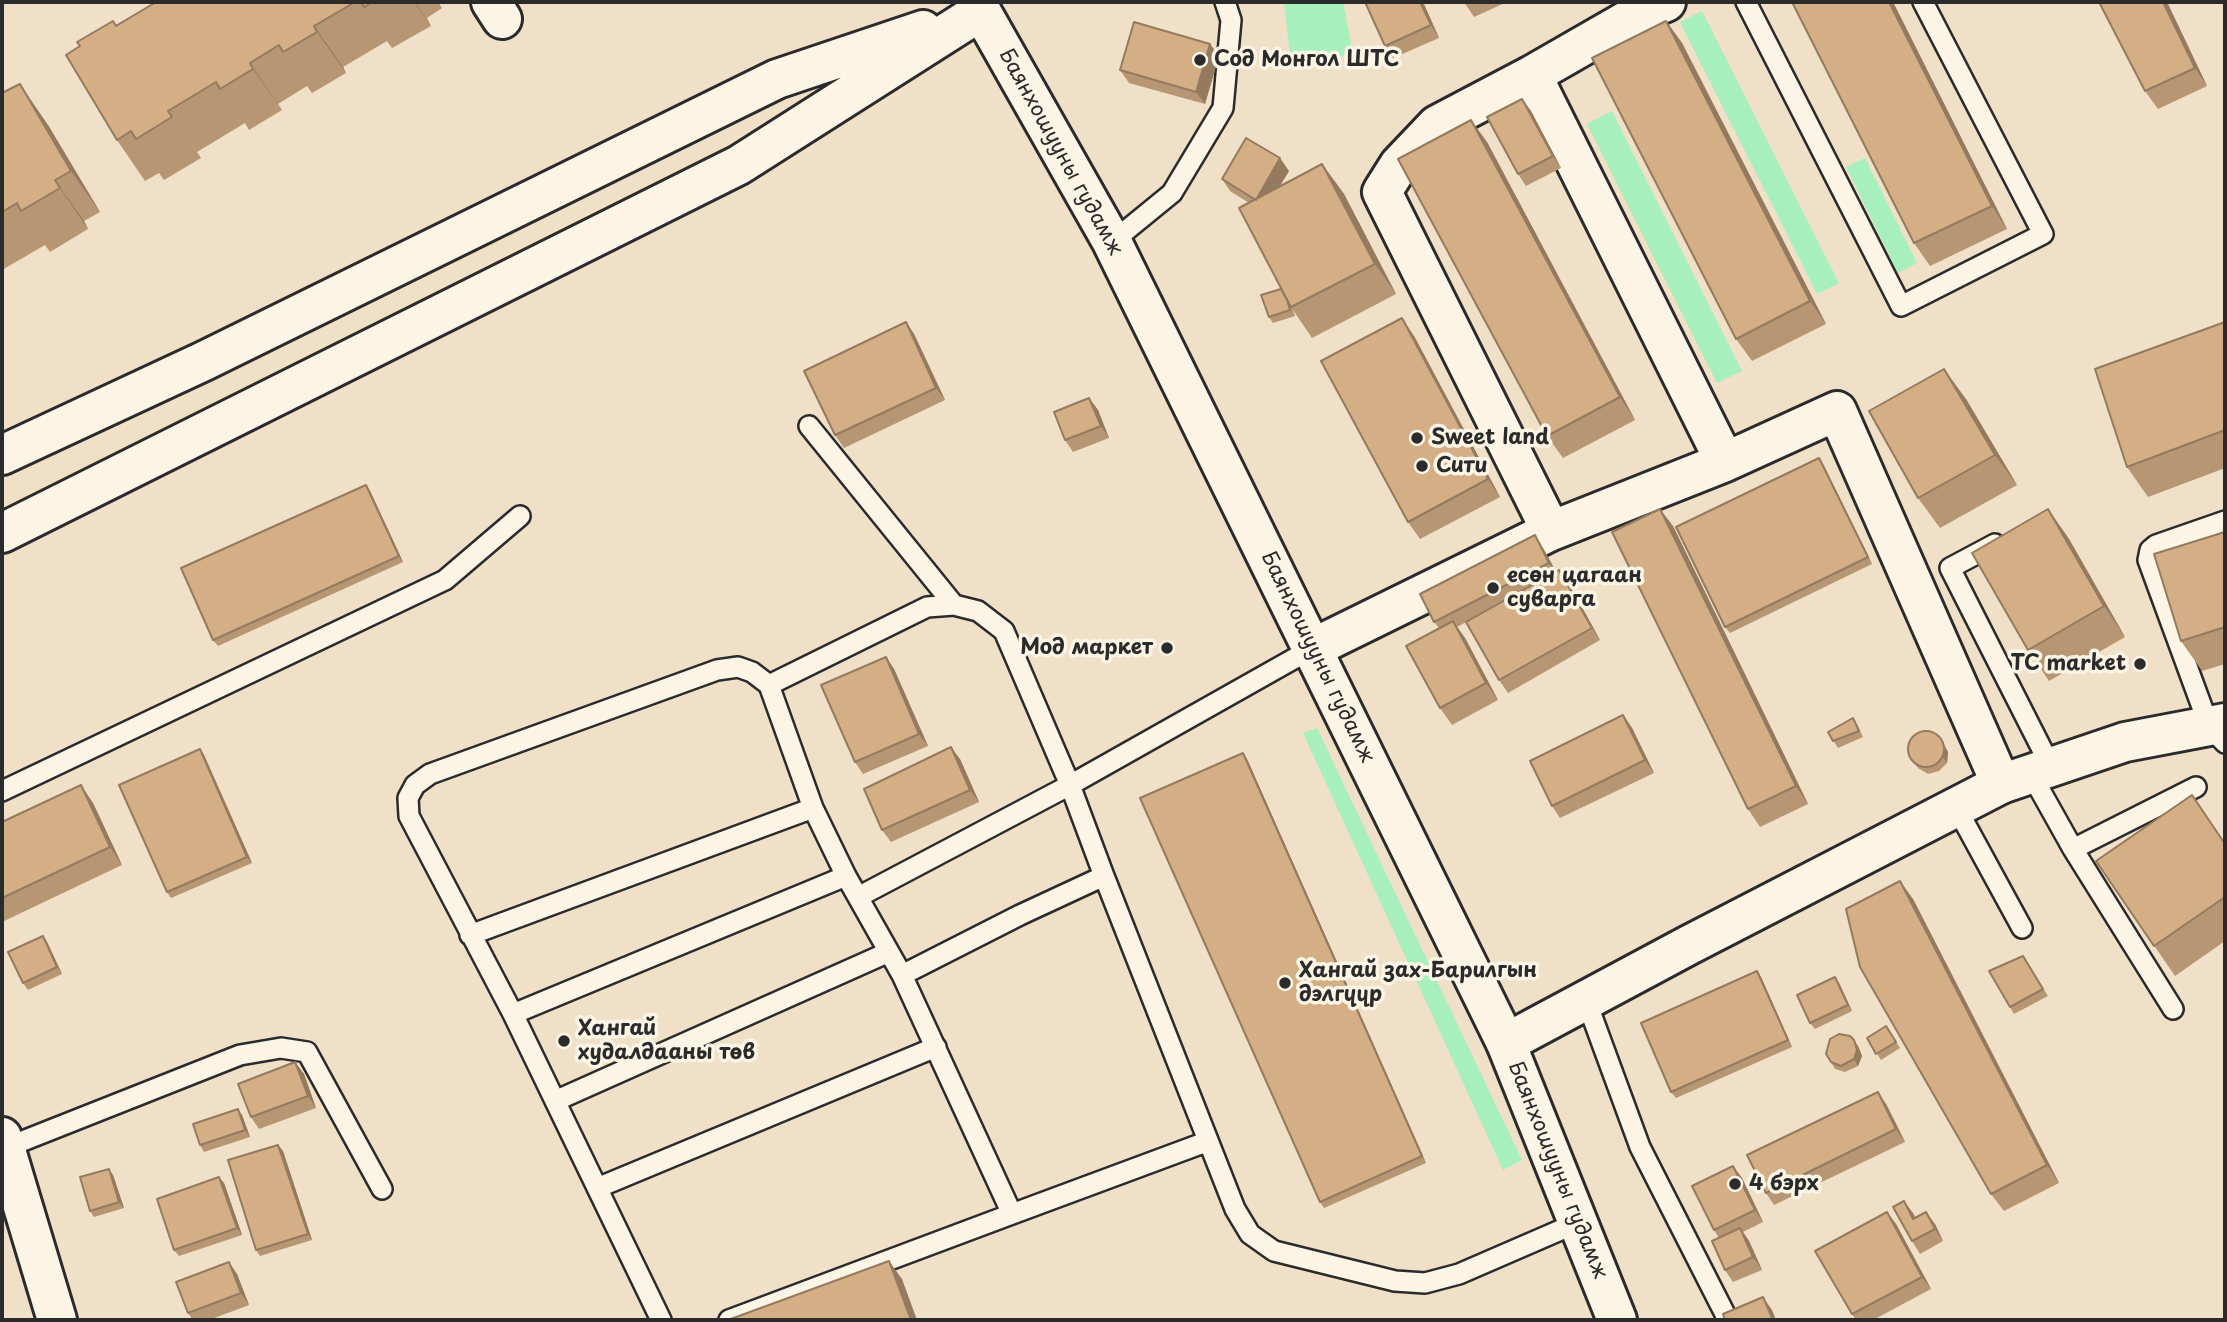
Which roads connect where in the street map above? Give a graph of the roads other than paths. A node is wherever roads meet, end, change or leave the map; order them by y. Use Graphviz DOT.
graph roads {
  1 [pos="1225,2"];
  2 [pos="1746,2"];
  3 [pos="1923,2"];
  4 [pos="986,5"];
  5 [pos="1647,6"];
  6 [pos="1532,75"];
  7 [pos="1112,242"];
  8 [pos="809,426"];
  9 [pos="2,455"];
  10 [pos="1725,462"];
  11 [pos="520,516"];
  12 [pos="2225,521"];
  13 [pos="1551,531"];
  14 [pos="2,533"];
  15 [pos="2006,538"];
  16 [pos="954,605"];
  17 [pos="1312,648"];
  18 [pos="769,685"];
  19 [pos="2220,730"];
  20 [pos="2028,775"];
  21 [pos="1070,785"];
  22 [pos="2196,787"];
  23 [pos="2,791"];
  24 [pos="1956,807"];
  25 [pos="813,808"];
  26 [pos="2073,849"];
  27 [pos="1104,876"];
  28 [pos="846,877"];
  29 [pos="858,897"];
  30 [pos="2022,928"];
  31 [pos="470,935"];
  32 [pos="889,952"];
  33 [pos="902,975"];
  34 [pos="1586,1000"];
  35 [pos="2173,1009"];
  36 [pos="513,1014"];
  37 [pos="1506,1043"];
  38 [pos="936,1047"];
  39 [pos="555,1101"];
  40 [pos="3,1142"];
  41 [pos="1206,1142"];
  42 [pos="597,1188"];
  43 [pos="382,1189"];
  44 [pos="1012,1214"];
  45 [pos="1580,1222"];
  46 [pos="1725,1314"];
  47 [pos="57,1320"];
  48 [pos="661,1320"];
  49 [pos="729,1320"];
  50 [pos="1617,1320"];
  1 -- 7 [label="lane"];
  2 -- 3 [label="lane"];
  4 -- 7 [label="main road, Баянхошууны гудамж"];
  4 -- 9 [label="main road"];
  4 -- 14 [label="main road"];
  5 -- 6 [label="main road"];
  6 -- 10 [label="main road"];
  6 -- 13 [label="main road"];
  7 -- 17 [label="main road, Баянхошууны гудамж"];
  8 -- 16 [label="lane"];
  10 -- 13 [label="main road"];
  10 -- 20 [label="main road"];
  11 -- 23 [label="lane"];
  12 -- 19 [label="lane"];
  13 -- 17 [label="main road"];
  15 -- 20 [label="lane"];
  16 -- 18 [label="lane"];
  16 -- 21 [label="lane"];
  17 -- 21 [label="lane"];
  17 -- 37 [label="main road, Баянхошууны гудамж"];
  18 -- 25 [label="lane"];
  18 -- 31 [label="lane"];
  19 -- 20 [label="main road"];
  20 -- 24 [label="main road"];
  20 -- 26 [label="lane"];
  21 -- 27 [label="lane"];
  21 -- 29 [label="lane"];
  22 -- 26 [label="lane"];
  24 -- 30 [label="lane"];
  24 -- 34 [label="main road"];
  25 -- 28 [label="lane"];
  25 -- 31 [label="lane"];
  26 -- 35 [label="lane"];
  27 -- 33 [label="lane"];
  27 -- 41 [label="lane"];
  28 -- 29 [label="lane"];
  28 -- 36 [label="lane"];
  29 -- 32 [label="lane"];
  31 -- 36 [label="lane"];
  32 -- 33 [label="lane"];
  32 -- 39 [label="lane"];
  33 -- 38 [label="lane"];
  34 -- 37 [label="main road"];
  34 -- 46 [label="lane"];
  36 -- 39 [label="lane"];
  37 -- 45 [label="main road, Баянхошууны гудамж"];
  38 -- 42 [label="lane"];
  38 -- 44 [label="lane"];
  39 -- 42 [label="lane"];
  40 -- 43 [label="lane"];
  40 -- 47 [label="main road"];
  41 -- 44 [label="lane"];
  41 -- 45 [label="lane"];
  42 -- 48 [label="lane"];
  44 -- 49 [label="lane"];
  45 -- 50 [label="main road, Баянхошууны гудамж"];
}
